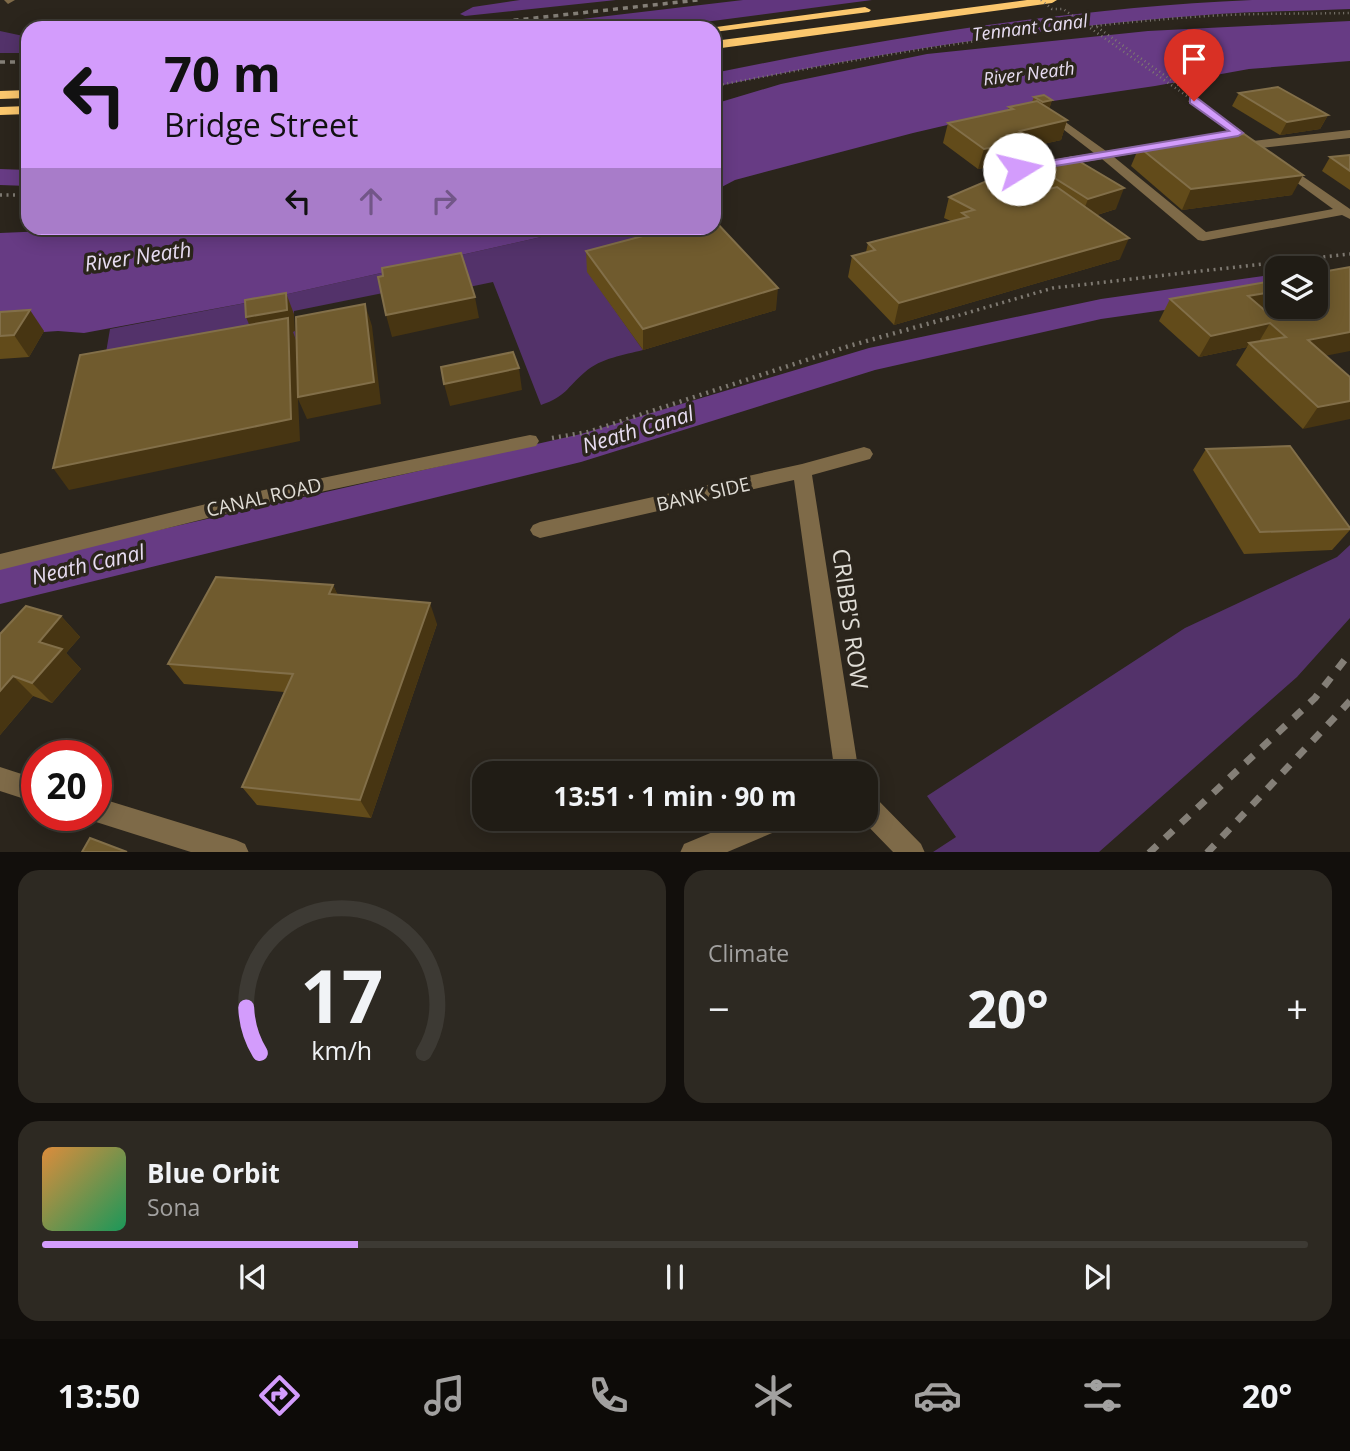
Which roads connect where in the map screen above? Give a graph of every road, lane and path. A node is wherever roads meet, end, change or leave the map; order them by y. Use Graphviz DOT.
graph roads {
  1 [pos="1041,0"];
  2 [pos="1052,0"];
  3 [pos="876,9"];
  4 [pos="1350,13"];
  5 [pos="1097,26"];
  6 [pos="721,28"];
  7 [pos="721,44"];
  8 [pos="1179,84"];
  9 [pos="721,85"];
  10 [pos="21,94"];
  11 [pos="0,95"];
  12 [pos="1194,101"];
  13 [pos="21,110"];
  14 [pos="0,111"];
  15 [pos="1050,114"];
  16 [pos="1238,133"];
  17 [pos="1350,134"];
  18 [pos="1253,145"];
  19 [pos="1104,155"];
  20 [pos="1019,169"];
  21 [pos="0,195"];
  22 [pos="21,195"];
  23 [pos="1347,213"];
  24 [pos="1350,254"];
  25 [pos="530,441"];
  26 [pos="864,454"];
  27 [pos="802,471"];
  28 [pos="540,530"];
  29 [pos="0,562"];
  30 [pos="845,761"];
  31 [pos="0,779"];
  32 [pos="21,786"];
  33 [pos="112,814"];
  34 [pos="878,818"];
  35 [pos="745,831"];
  36 [pos="236,852"];
  37 [pos="693,852"];
  38 [pos="912,852"];
  1 -- 12 [label="path, bridge"];
  2 -- 7 [label="highway"];
  3 -- 6 [label="highway"];
  4 -- 5 [label="path"];
  5 -- 8 [label="path"];
  5 -- 9 [label="path"];
  10 -- 11 [label="highway"];
  12 -- 16 [label="street"];
  13 -- 14 [label="highway"];
  15 -- 19 [label="street"];
  16 -- 18 [label="street"];
  16 -- 19 [label="street"];
  17 -- 18 [label="street"];
  18 -- 23 [label="street"];
  19 -- 20 [label="street"];
  19 -- 23 [label="street"];
  21 -- 22 [label="path"];
  24 -- 25 [label="path"];
  25 -- 29 [label="street, CANAL ROAD"];
  26 -- 27 [label="street, BANK SIDE"];
  27 -- 28 [label="street, BANK SIDE"];
  27 -- 30 [label="street, CRIBB'S ROW"];
  31 -- 32 [label="street"];
  33 -- 36 [label="street"];
  34 -- 38 [label="street"];
  35 -- 37 [label="street"];
}
